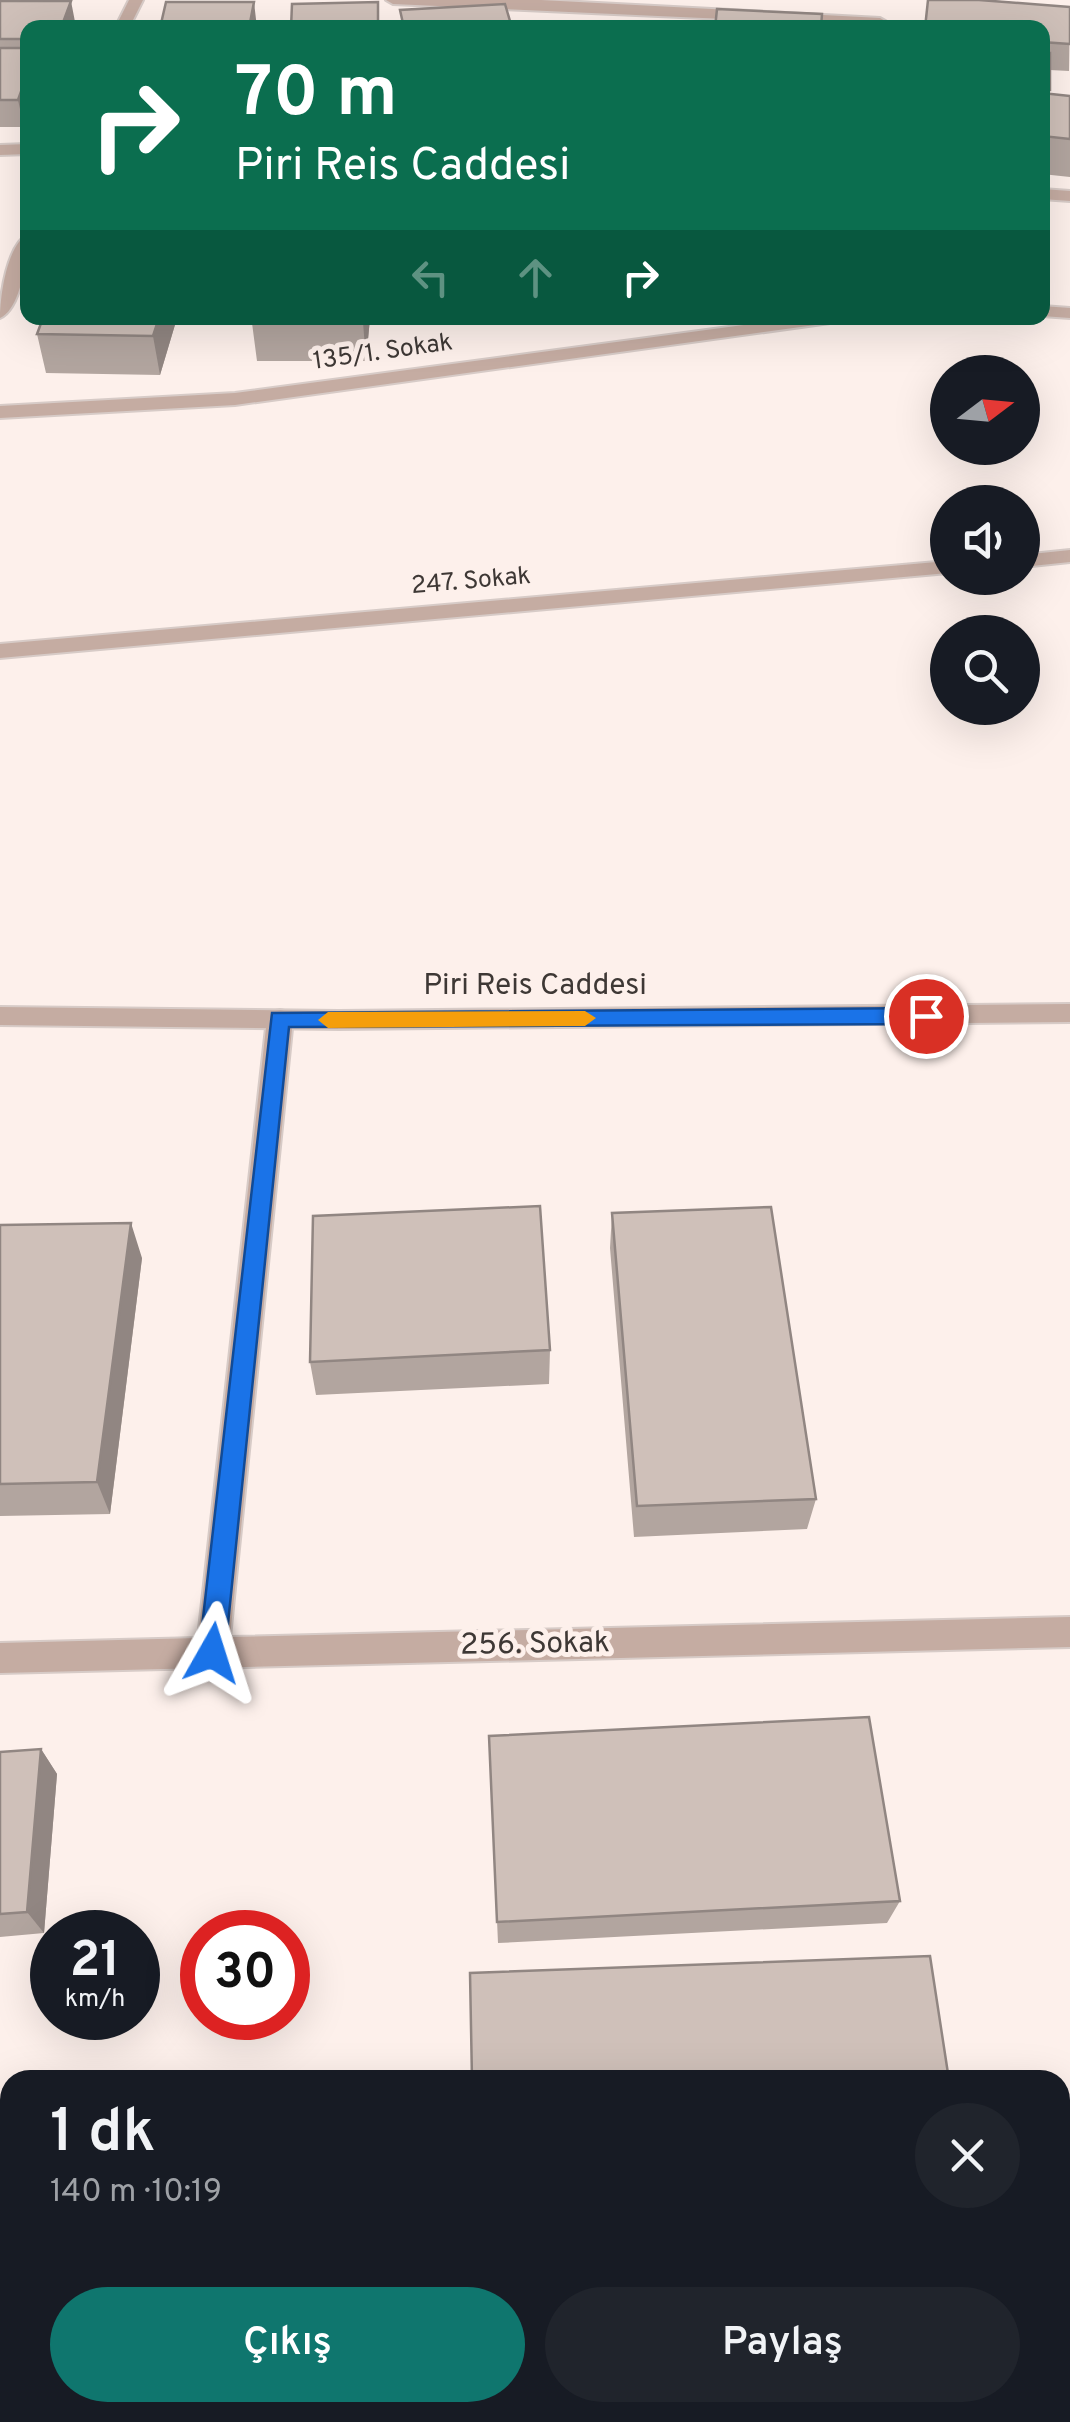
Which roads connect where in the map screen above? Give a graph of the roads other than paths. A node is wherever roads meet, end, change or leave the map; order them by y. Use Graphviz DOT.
graph roads {
  1 [pos="393,0"];
  2 [pos="800,20"];
  3 [pos="20,260"];
  4 [pos="0,313"];
  5 [pos="778,325"];
  6 [pos="0,412"];
  7 [pos="1070,556"];
  8 [pos="1040,559"];
  9 [pos="930,569"];
  10 [pos="0,651"];
  11 [pos="1070,1013"];
  12 [pos="0,1016"];
  13 [pos="280,1019"];
  14 [pos="1070,1632"];
  15 [pos="212,1653"];
  16 [pos="0,1658"];
  1 -- 2 [label="street"];
  3 -- 4 [label="street"];
  5 -- 6 [label="street, 135/1. Sokak"];
  7 -- 8 [label="street"];
  9 -- 10 [label="street, 247. Sokak"];
  11 -- 13 [label="street, Piri Reis Caddesi"];
  12 -- 13 [label="street, Piri Reis Caddesi"];
  13 -- 15 [label="street"];
  14 -- 15 [label="street, 256. Sokak"];
  15 -- 16 [label="street, 256. Sokak"];
}
